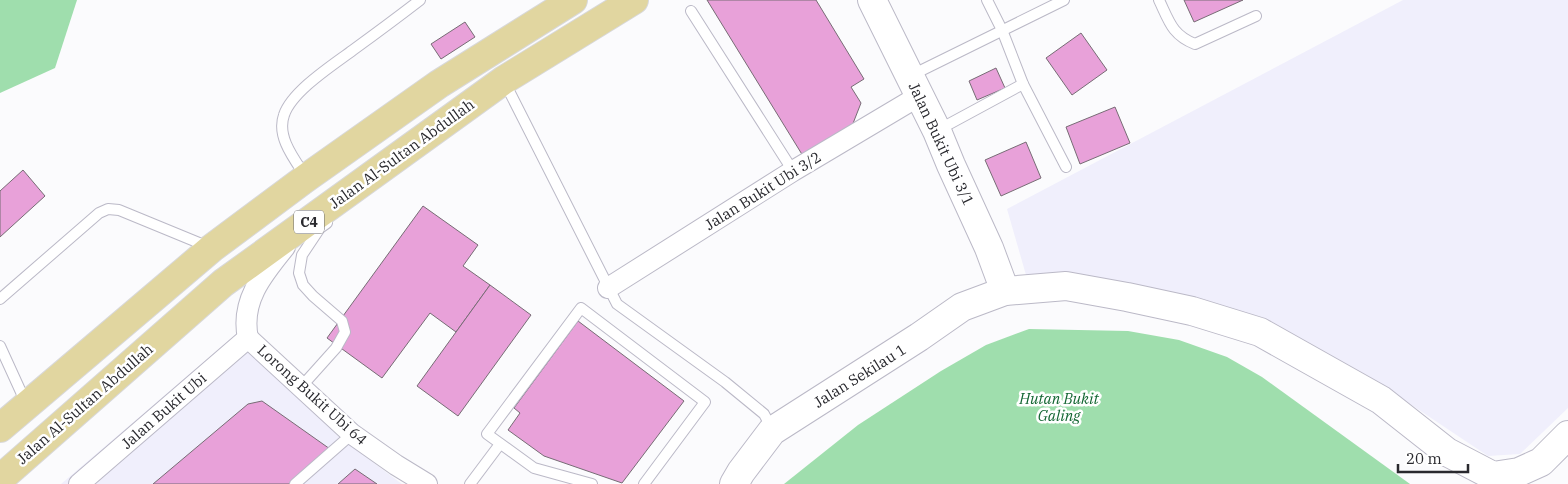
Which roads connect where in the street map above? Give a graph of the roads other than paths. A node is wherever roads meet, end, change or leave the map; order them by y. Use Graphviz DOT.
graph roads {
  1 [pos="420,0"];
  2 [pos="573,0"];
  3 [pos="634,0"];
  4 [pos="872,0"];
  5 [pos="987,0"];
  6 [pos="1159,0"];
  7 [pos="1058,1"];
  8 [pos="691,11"];
  9 [pos="1256,16"];
  10 [pos="1002,30"];
  11 [pos="504,80"];
  12 [pos="1023,84"];
  13 [pos="914,86"];
  14 [pos="938,131"];
  15 [pos="429,134"];
  16 [pos="1066,167"];
  17 [pos="792,170"];
  18 [pos="306,178"];
  19 [pos="349,205"];
  20 [pos="334,217"];
  21 [pos="300,228"];
  22 [pos="212,248"];
  23 [pos="608,288"];
  24 [pos="1004,291"];
  25 [pos="0,299"];
  26 [pos="248,338"];
  27 [pos="0,346"];
  28 [pos="301,387"];
  29 [pos="26,404"];
  30 [pos="0,428"];
  31 [pos="772,431"];
  32 [pos="352,434"];
  33 [pos="1568,435"];
  34 [pos="500,444"];
  35 [pos="0,479"];
  36 [pos="79,484"];
  37 [pos="296,484"];
  38 [pos="427,484"];
  39 [pos="470,484"];
  40 [pos="592,484"];
  41 [pos="644,484"];
  42 [pos="734,484"];
  1 -- 18 [label="lane"];
  2 -- 18 [label="main road, C4"];
  3 -- 11 [label="main road, Jalan Al-Sultan Abdullah / C4"];
  4 -- 13 [label="street, Jalan Bukit Ubi 3/1"];
  5 -- 10 [label="lane"];
  6 -- 9 [label="lane"];
  7 -- 10 [label="lane"];
  8 -- 17 [label="lane"];
  10 -- 12 [label="lane"];
  10 -- 13 [label="lane"];
  11 -- 15 [label="main road, Jalan Al-Sultan Abdullah / C4"];
  11 -- 23 [label="lane"];
  12 -- 14 [label="lane"];
  12 -- 16 [label="lane"];
  13 -- 14 [label="street, Jalan Bukit Ubi 3/1"];
  13 -- 17 [label="street, Jalan Bukit Ubi 3/2"];
  14 -- 24 [label="street, Jalan Bukit Ubi 3/1"];
  15 -- 19 [label="lane"];
  15 -- 21 [label="main road, Jalan Al-Sultan Abdullah / C4"];
  17 -- 23 [label="street, Jalan Bukit Ubi 3/2"];
  18 -- 22 [label="main road, C4"];
  20 -- 28 [label="lane"];
  21 -- 26 [label="street"];
  21 -- 35 [label="main road, Jalan Al-Sultan Abdullah / C4"];
  22 -- 25 [label="lane"];
  22 -- 29 [label="main road, C4"];
  23 -- 31 [label="lane"];
  24 -- 31 [label="street, Jalan Sekilau 1"];
  24 -- 33 [label="street, Jalan Sekilau 1"];
  26 -- 28 [label="street, Lorong Bukit Ubi 64"];
  26 -- 36 [label="street, Jalan Bukit Ubi"];
  27 -- 29 [label="lane"];
  28 -- 32 [label="street, Lorong Bukit Ubi 64"];
  29 -- 30 [label="main road, C4"];
  31 -- 42 [label="street, Jalan Sekilau 1"];
  32 -- 37 [label="lane"];
  32 -- 38 [label="street, Lorong Bukit Ubi 64"];
  34 -- 39 [label="lane"];
  34 -- 40 [label="lane"];
  34 -- 41 [label="lane"];
}
